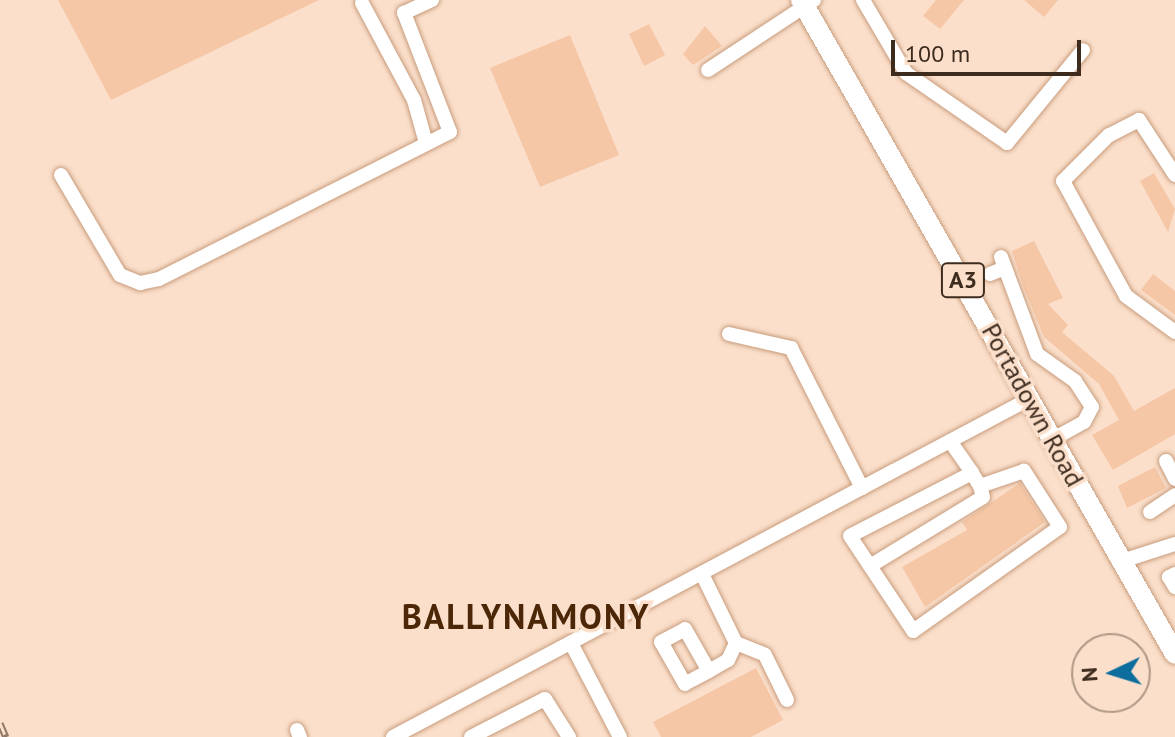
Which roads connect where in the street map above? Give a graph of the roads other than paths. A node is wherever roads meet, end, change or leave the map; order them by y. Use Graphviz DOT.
graph roads {
  1 [pos="432,0"];
  2 [pos="863,0"];
  3 [pos="806,2"];
  4 [pos="362,3"];
  5 [pos="411,4"];
  6 [pos="1083,50"];
  7 [pos="708,70"];
  8 [pos="426,143"];
  9 [pos="61,175"];
  10 [pos="1175,175"];
  11 [pos="990,274"];
  12 [pos="1175,332"];
  13 [pos="729,334"];
  14 [pos="1029,399"];
  15 [pos="1052,440"];
  16 [pos="950,441"];
  17 [pos="1166,461"];
  18 [pos="976,479"];
  19 [pos="1175,479"];
  20 [pos="862,488"];
  21 [pos="1174,502"];
  22 [pos="1150,512"];
  23 [pos="1175,544"];
  24 [pos="1122,561"];
  25 [pos="870,566"];
  26 [pos="702,574"];
  27 [pos="1175,574"];
  28 [pos="1175,587"];
  29 [pos="571,643"];
  30 [pos="736,643"];
  31 [pos="1175,654"];
  32 [pos="709,671"];
  33 [pos="787,700"];
  34 [pos="393,737"];
  35 [pos="471,737"];
  36 [pos="569,737"];
  37 [pos="620,737"];
  1 -- 5 [label="street"];
  2 -- 6 [label="street"];
  3 -- 7 [label="street"];
  3 -- 14 [label="highway, Portadown Road / A3"];
  4 -- 8 [label="street"];
  5 -- 8 [label="street"];
  8 -- 9 [label="street"];
  10 -- 12 [label="street"];
  11 -- 15 [label="street"];
  13 -- 20 [label="street"];
  14 -- 15 [label="highway, Portadown Road / A3"];
  14 -- 16 [label="street"];
  15 -- 24 [label="highway, Portadown Road / A3"];
  16 -- 18 [label="street"];
  16 -- 20 [label="street"];
  17 -- 19 [label="street"];
  18 -- 25 [label="street"];
  18 -- 25 [label="street"];
  18 -- 25 [label="street"];
  20 -- 26 [label="street"];
  21 -- 22 [label="street"];
  23 -- 24 [label="street"];
  24 -- 31 [label="highway, A3"];
  26 -- 29 [label="street"];
  26 -- 30 [label="street"];
  27 -- 28 [label="street"];
  29 -- 34 [label="street"];
  29 -- 37 [label="street"];
  30 -- 32 [label="street"];
  30 -- 33 [label="street"];
  35 -- 36 [label="street"];
}
